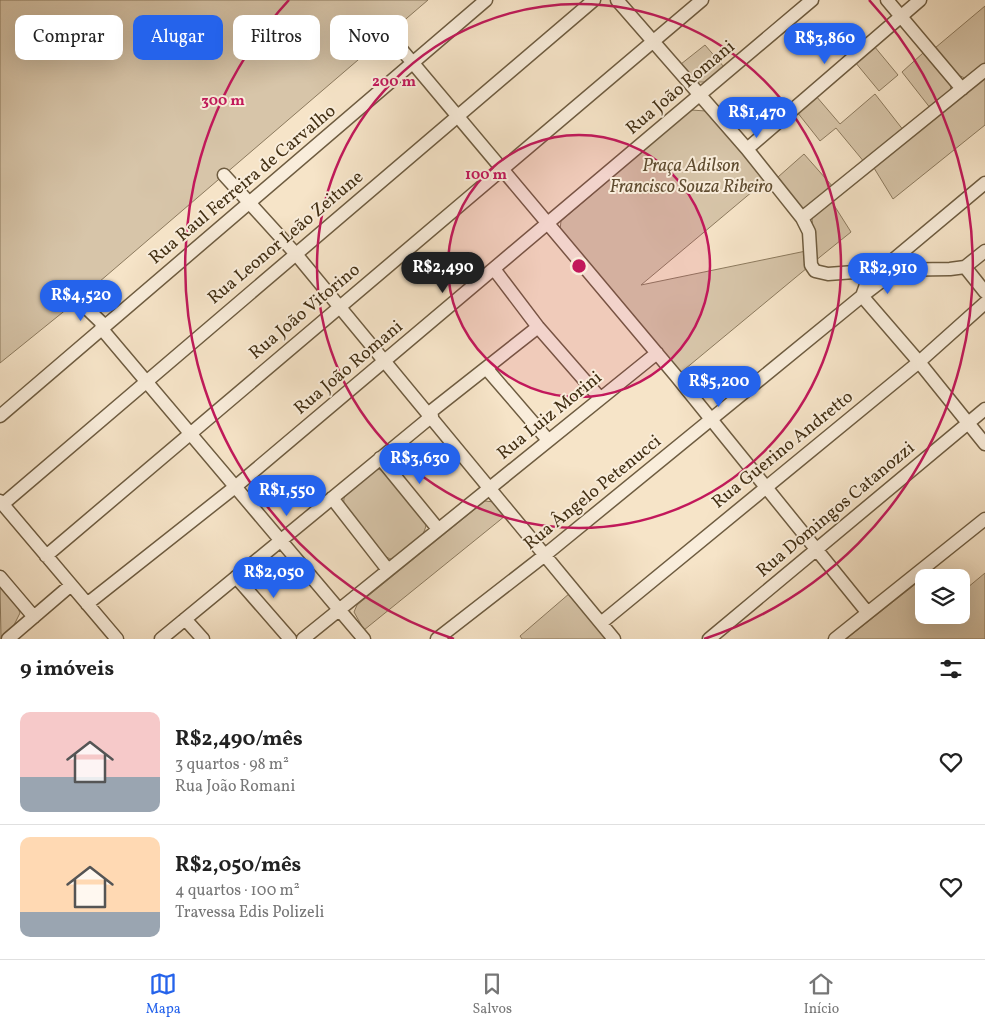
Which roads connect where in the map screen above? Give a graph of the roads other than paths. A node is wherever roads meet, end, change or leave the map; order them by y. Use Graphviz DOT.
graph roads {
  1 [pos="486,0"];
  2 [pos="594,0"];
  3 [pos="617,0"];
  4 [pos="702,0"];
  5 [pos="812,0"];
  6 [pos="887,0"];
  7 [pos="920,0"];
  8 [pos="901,17"];
  9 [pos="654,40"];
  10 [pos="408,58"];
  11 [pos="412,63"];
  12 [pos="985,70"];
  13 [pos="962,89"];
  14 [pos="699,95"];
  15 [pos="457,116"];
  16 [pos="747,149"];
  17 [pos="502,170"];
  18 [pos="224,175"];
  19 [pos="985,183"];
  20 [pos="250,204"];
  21 [pos="802,218"];
  22 [pos="548,223"];
  23 [pos="985,251"];
  24 [pos="295,253"];
  25 [pos="965,267"];
  26 [pos="494,269"];
  27 [pos="881,270"];
  28 [pos="896,270"];
  29 [pos="985,292"];
  30 [pos="862,296"];
  31 [pos="78,300"];
  32 [pos="985,303"];
  33 [pos="338,306"];
  34 [pos="102,326"];
  35 [pos="538,326"];
  36 [pos="656,353"];
  37 [pos="385,361"];
  38 [pos="919,362"];
  39 [pos="486,368"];
  40 [pos="145,381"];
  41 [pos="600,398"];
  42 [pos="985,409"];
  43 [pos="430,415"];
  44 [pos="0,416"];
  45 [pos="711,420"];
  46 [pos="967,423"];
  47 [pos="190,434"];
  48 [pos="548,440"];
  49 [pos="985,444"];
  50 [pos="380,458"];
  51 [pos="235,487"];
  52 [pos="765,487"];
  53 [pos="489,488"];
  54 [pos="332,498"];
  55 [pos="1,503"];
  56 [pos="985,519"];
  57 [pos="438,530"];
  58 [pos="281,540"];
  59 [pos="817,550"];
  60 [pos="545,555"];
  61 [pos="46,556"];
  62 [pos="388,570"];
  63 [pos="0,577"];
  64 [pos="236,577"];
  65 [pos="71,585"];
  66 [pos="87,604"];
  67 [pos="340,609"];
  68 [pos="867,612"];
  69 [pos="34,617"];
  70 [pos="185,619"];
  71 [pos="601,623"];
  72 [pos="8,639"];
  73 [pos="117,639"];
  74 [pos="161,639"];
  75 [pos="203,639"];
  76 [pos="290,639"];
  77 [pos="303,639"];
  78 [pos="364,639"];
  79 [pos="437,639"];
  80 [pos="614,639"];
  81 [pos="709,639"];
  82 [pos="835,639"];
  1 -- 11 [label="street, Rua Raul Ferreira de Carvalho"];
  2 -- 15 [label="street, Rua Leonor Leão Zeitune"];
  3 -- 9 [label="street"];
  4 -- 9 [label="street, Rua João Vitorino"];
  5 -- 14 [label="street, Rua João Romani"];
  6 -- 8 [label="street"];
  7 -- 8 [label="street"];
  8 -- 13 [label="street"];
  8 -- 16 [label="street"];
  9 -- 14 [label="street"];
  9 -- 17 [label="street, Rua João Vitorino"];
  10 -- 11 [label="street"];
  11 -- 15 [label="street"];
  11 -- 20 [label="street, Rua Raul Ferreira de Carvalho"];
  12 -- 13 [label="street"];
  13 -- 21 [label="street"];
  14 -- 16 [label="street"];
  14 -- 22 [label="street, Rua João Romani"];
  15 -- 17 [label="street"];
  15 -- 24 [label="street, Rua Leonor Leão Zeitune"];
  16 -- 21 [label="street"];
  17 -- 22 [label="street"];
  17 -- 33 [label="street, Rua João Vitorino"];
  18 -- 20 [label="street"];
  19 -- 27 [label="street, Rua Ângelo Petenucci"];
  20 -- 24 [label="street"];
  20 -- 34 [label="street, Rua Raul Ferreira de Carvalho"];
  21 -- 27 [label="street"];
  22 -- 26 [label="street, Rua João Romani"];
  22 -- 36 [label="street"];
  23 -- 25 [label="street"];
  24 -- 33 [label="street"];
  24 -- 40 [label="street, Rua Leonor Leão Zeitune"];
  25 -- 28 [label="street"];
  25 -- 29 [label="street"];
  26 -- 35 [label="street"];
  26 -- 37 [label="street, Rua João Romani"];
  27 -- 28 [label="street"];
  27 -- 30 [label="street, Rua Ângelo Petenucci"];
  28 -- 30 [label="street, Rua Ângelo Petenucci"];
  30 -- 38 [label="street"];
  30 -- 45 [label="street, Rua Ângelo Petenucci"];
  31 -- 34 [label="street"];
  32 -- 38 [label="street, Rua Guerino Andretto"];
  33 -- 37 [label="street"];
  33 -- 47 [label="street, Rua João Vitorino"];
  34 -- 40 [label="street"];
  34 -- 44 [label="street, Rua Raul Ferreira de Carvalho"];
  35 -- 39 [label="street"];
  35 -- 41 [label="street"];
  36 -- 41 [label="street, Rua Luiz Morini"];
  36 -- 45 [label="street"];
  37 -- 43 [label="street"];
  37 -- 51 [label="street, Rua João Romani"];
  38 -- 46 [label="street"];
  38 -- 52 [label="street, Rua Guerino Andretto"];
  39 -- 43 [label="street"];
  39 -- 48 [label="street"];
  40 -- 47 [label="street"];
  40 -- 55 [label="street, Rua Leonor Leão Zeitune"];
  41 -- 48 [label="street, Rua Luiz Morini"];
  42 -- 46 [label="street, Rua Domingos Catanozzi"];
  43 -- 50 [label="street"];
  43 -- 53 [label="street"];
  45 -- 52 [label="street"];
  45 -- 60 [label="street, Rua Ângelo Petenucci"];
  46 -- 49 [label="street"];
  46 -- 59 [label="street, Rua Domingos Catanozzi"];
  47 -- 51 [label="street"];
  47 -- 61 [label="street, Rua João Vitorino"];
  48 -- 53 [label="street, Rua Luiz Morini"];
  50 -- 54 [label="street"];
  50 -- 57 [label="street"];
  51 -- 58 [label="street"];
  51 -- 66 [label="street, Rua João Romani"];
  52 -- 59 [label="street"];
  52 -- 71 [label="street, Rua Guerino Andretto"];
  53 -- 57 [label="street, Rua Luiz Morini"];
  53 -- 60 [label="street"];
  54 -- 58 [label="street"];
  54 -- 62 [label="street"];
  55 -- 61 [label="street"];
  56 -- 68 [label="street"];
  57 -- 62 [label="street, Rua Luiz Morini"];
  58 -- 64 [label="street"];
  58 -- 67 [label="street"];
  59 -- 68 [label="street"];
  59 -- 81 [label="street, Rua Domingos Catanozzi"];
  60 -- 71 [label="street"];
  60 -- 79 [label="street, Rua Ângelo Petenucci"];
  61 -- 65 [label="street"];
  62 -- 67 [label="street, Rua Luiz Morini"];
  63 -- 69 [label="street"];
  64 -- 70 [label="street"];
  64 -- 76 [label="street"];
  65 -- 66 [label="street"];
  65 -- 69 [label="street"];
  66 -- 73 [label="street"];
  67 -- 77 [label="street, Rua Luiz Morini"];
  67 -- 78 [label="street"];
  68 -- 82 [label="street"];
  69 -- 72 [label="street"];
  70 -- 74 [label="street"];
  70 -- 75 [label="street"];
  71 -- 80 [label="street"];
}
